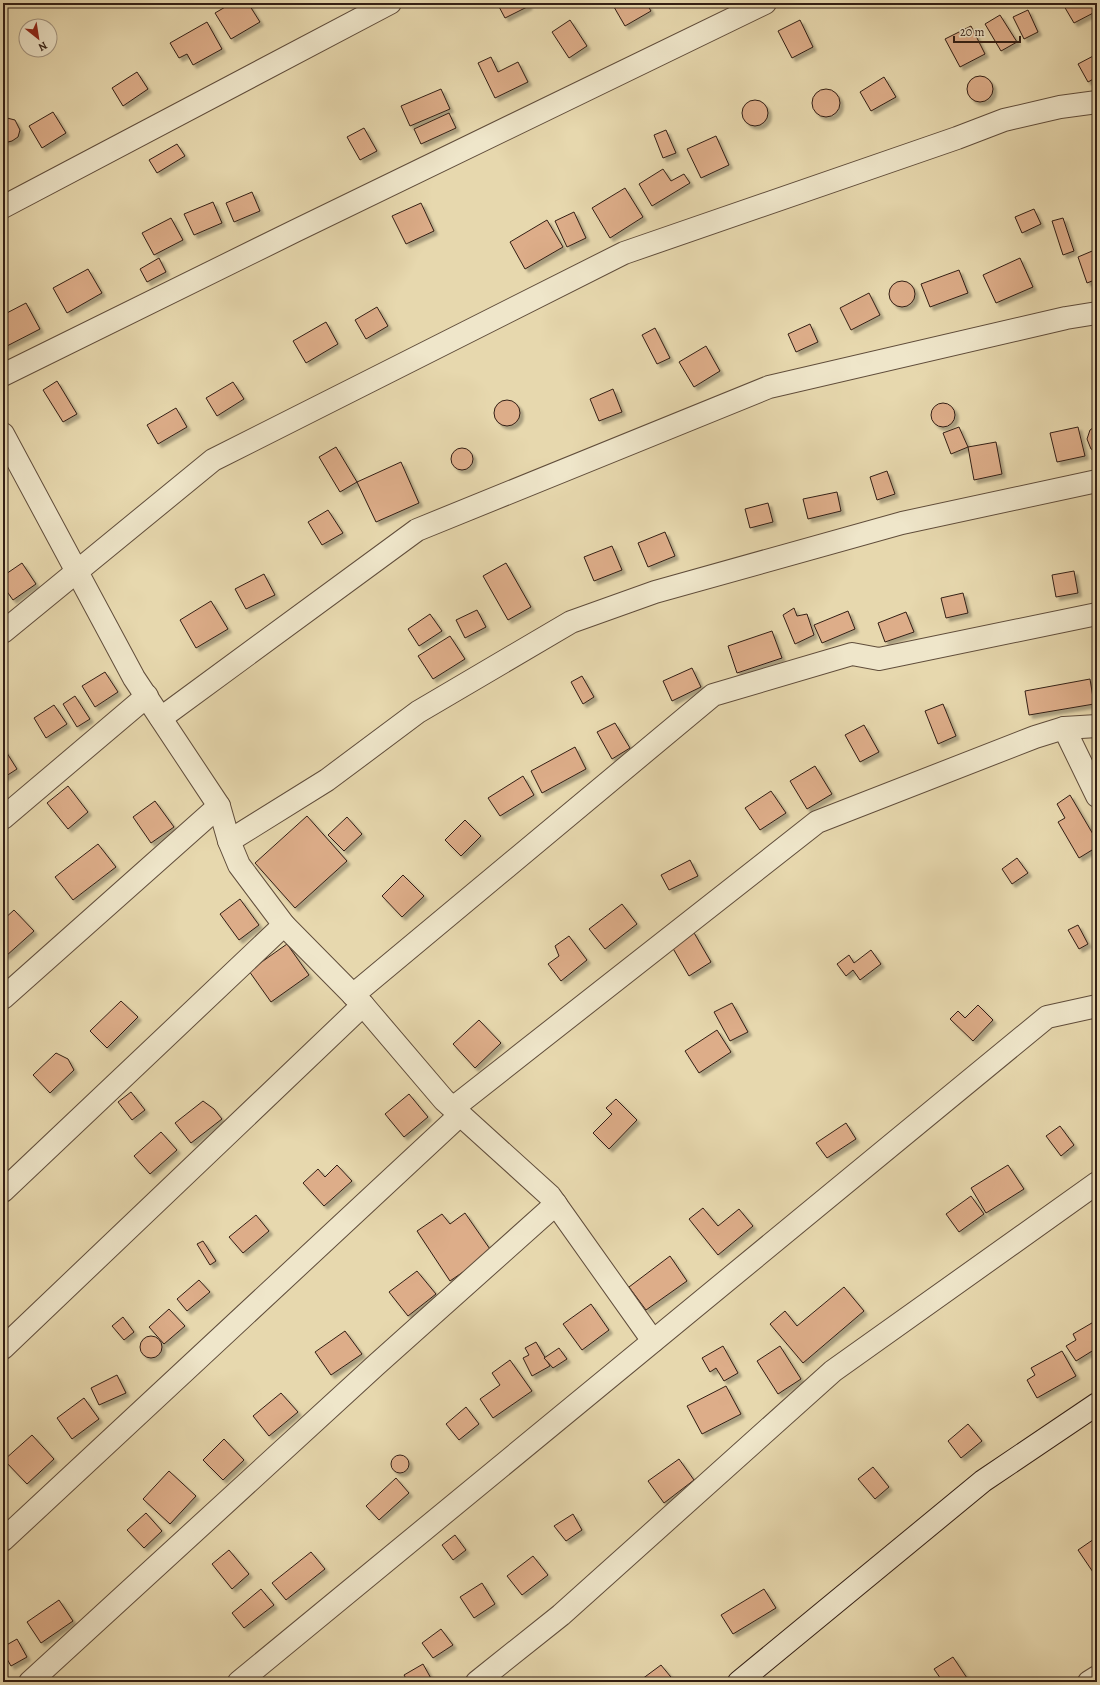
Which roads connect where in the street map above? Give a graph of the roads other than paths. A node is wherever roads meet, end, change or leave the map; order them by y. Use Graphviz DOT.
graph roads {
  1 [pos="390,3"];
  2 [pos="765,3"];
  3 [pos="1097,102"];
  4 [pos="3,207"];
  5 [pos="1097,313"];
  6 [pos="3,375"];
  7 [pos="3,434"];
  8 [pos="9,463"];
  9 [pos="1097,481"];
  10 [pos="76,571"];
  11 [pos="1097,614"];
  12 [pos="3,632"];
  13 [pos="147,696"];
  14 [pos="161,718"];
  15 [pos="1097,726"];
  16 [pos="1064,728"];
  17 [pos="1097,796"];
  18 [pos="219,806"];
  19 [pos="3,818"];
  20 [pos="229,841"];
  21 [pos="284,925"];
  22 [pos="3,998"];
  23 [pos="358,1000"];
  24 [pos="1097,1006"];
  25 [pos="457,1111"];
  26 [pos="1097,1183"];
  27 [pos="3,1191"];
  28 [pos="556,1204"];
  29 [pos="654,1341"];
  30 [pos="3,1348"];
  31 [pos="1097,1404"];
  32 [pos="3,1540"];
  33 [pos="1097,1676"];
  34 [pos="30,1682"];
  35 [pos="239,1682"];
  36 [pos="476,1682"];
  37 [pos="739,1682"];
  38 [pos="1089,1682"];
  1 -- 4 [label="street"];
  2 -- 6 [label="street"];
  3 -- 10 [label="street"];
  5 -- 14 [label="street"];
  7 -- 8 [label="street"];
  8 -- 10 [label="street"];
  9 -- 20 [label="street"];
  10 -- 12 [label="street"];
  10 -- 13 [label="street"];
  11 -- 23 [label="street"];
  13 -- 14 [label="street"];
  13 -- 19 [label="street"];
  14 -- 18 [label="street"];
  15 -- 16 [label="street"];
  16 -- 17 [label="street"];
  16 -- 25 [label="street"];
  18 -- 20 [label="street"];
  18 -- 22 [label="street"];
  20 -- 21 [label="street"];
  21 -- 23 [label="street"];
  21 -- 27 [label="street"];
  23 -- 25 [label="street"];
  23 -- 30 [label="street"];
  24 -- 29 [label="street"];
  25 -- 28 [label="street"];
  25 -- 32 [label="street"];
  26 -- 36 [label="street"];
  28 -- 29 [label="street"];
  28 -- 34 [label="street"];
  29 -- 35 [label="street"];
  31 -- 37 [label="street"];
  33 -- 38 [label="street"];
}
